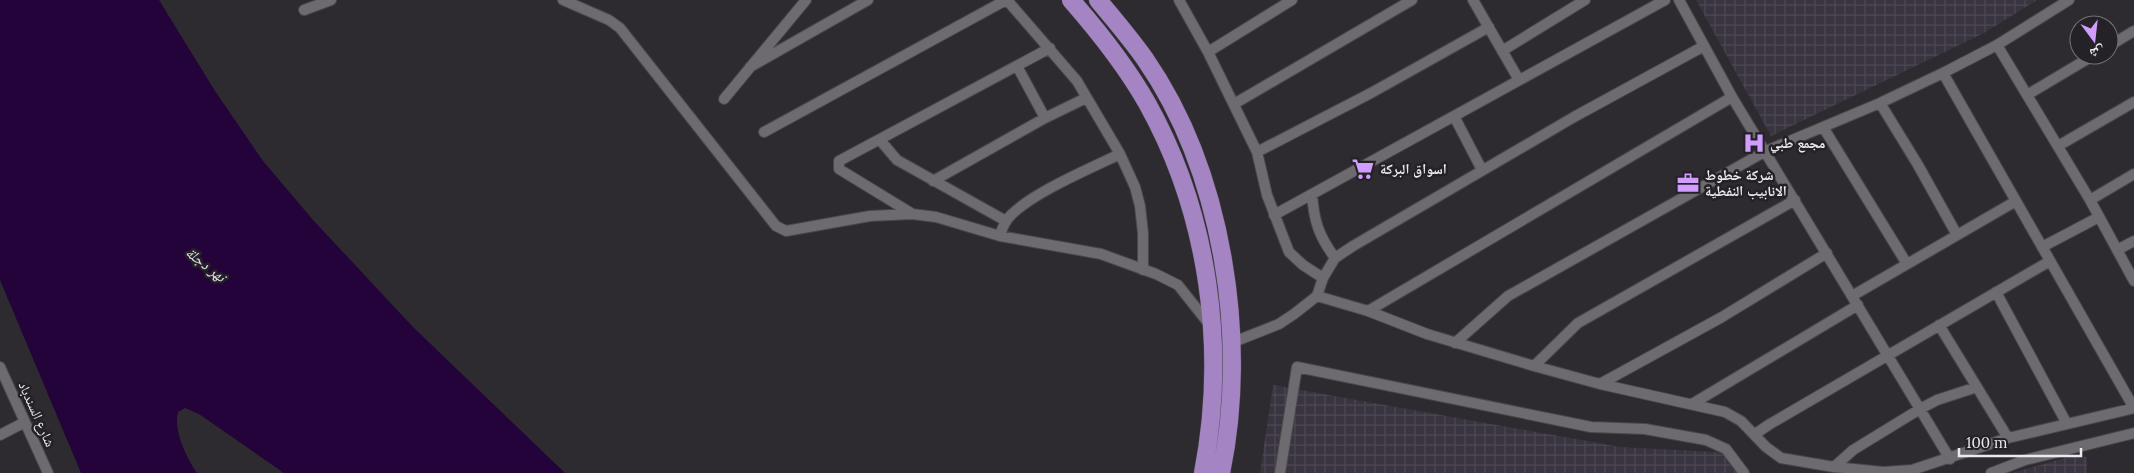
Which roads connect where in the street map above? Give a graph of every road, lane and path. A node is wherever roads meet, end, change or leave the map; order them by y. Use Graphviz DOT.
graph roads {
  1 [pos="331,0"];
  2 [pos="563,0"];
  3 [pos="806,0"];
  4 [pos="868,0"];
  5 [pos="1006,0"];
  6 [pos="1071,0"];
  7 [pos="1098,0"];
  8 [pos="1179,0"];
  9 [pos="1292,0"];
  10 [pos="1412,0"];
  11 [pos="1473,0"];
  12 [pos="1585,0"];
  13 [pos="1665,0"];
  14 [pos="1679,0"];
  15 [pos="2069,0"];
  16 [pos="304,10"];
  17 [pos="1489,27"];
  18 [pos="2134,31"];
  19 [pos="2119,40"];
  20 [pos="1997,45"];
  21 [pos="1704,46"];
  22 [pos="1050,48"];
  23 [pos="1502,51"];
  24 [pos="1208,52"];
  25 [pos="2077,65"];
  26 [pos="1017,66"];
  27 [pos="750,67"];
  28 [pos="1943,73"];
  29 [pos="1519,80"];
  30 [pos="2027,95"];
  31 [pos="1732,97"];
  32 [pos="1086,98"];
  33 [pos="724,99"];
  34 [pos="2134,102"];
  35 [pos="1880,103"];
  36 [pos="1234,104"];
  37 [pos="1454,116"];
  38 [pos="1045,118"];
  39 [pos="1823,127"];
  40 [pos="764,132"];
  41 [pos="880,140"];
  42 [pos="2058,146"];
  43 [pos="1766,151"];
  44 [pos="1257,152"];
  45 [pos="1120,154"];
  46 [pos="1482,170"];
  47 [pos="2134,174"];
  48 [pos="934,181"];
  49 [pos="1312,194"];
  50 [pos="1795,200"];
  51 [pos="2090,200"];
  52 [pos="2016,201"];
  53 [pos="912,214"];
  54 [pos="1274,215"];
  55 [pos="2099,217"];
  56 [pos="1006,221"];
  57 [pos="1957,235"];
  58 [pos="1000,236"];
  59 [pos="2134,241"];
  60 [pos="2042,247"];
  61 [pos="2117,250"];
  62 [pos="1827,253"];
  63 [pos="1335,258"];
  64 [pos="2050,261"];
  65 [pos="1907,264"];
  66 [pos="1143,270"];
  67 [pos="1323,278"];
  68 [pos="2134,281"];
  69 [pos="1996,292"];
  70 [pos="1317,296"];
  71 [pos="1852,296"];
  72 [pos="1858,305"];
  73 [pos="1368,311"];
  74 [pos="1939,325"];
  75 [pos="1213,328"];
  76 [pos="1455,342"];
  77 [pos="1231,343"];
  78 [pos="1888,355"];
  79 [pos="1534,366"];
  80 [pos="0,367"];
  81 [pos="1223,367"];
  82 [pos="1600,384"];
  83 [pos="1977,387"];
  84 [pos="1692,404"];
  85 [pos="2134,408"];
  86 [pos="1920,409"];
  87 [pos="25,422"];
  88 [pos="2067,424"];
  89 [pos="2134,433"];
  90 [pos="1755,434"];
  91 [pos="0,435"];
  92 [pos="2008,438"];
  93 [pos="1950,459"];
  94 [pos="1834,467"];
  95 [pos="48,473"];
  96 [pos="1203,473"];
  97 [pos="1221,473"];
  98 [pos="1280,473"];
  99 [pos="1744,473"];
  100 [pos="1992,473"];
  1 -- 16 [label="street"];
  2 -- 53 [label="street"];
  3 -- 27 [label="street"];
  4 -- 27 [label="street"];
  5 -- 22 [label="street"];
  5 -- 40 [label="street"];
  6 -- 75 [label="highway"];
  7 -- 77 [label="highway"];
  8 -- 24 [label="street"];
  9 -- 24 [label="street"];
  10 -- 36 [label="street"];
  11 -- 17 [label="street"];
  12 -- 23 [label="street"];
  13 -- 29 [label="street"];
  14 -- 21 [label="street"];
  15 -- 20 [label="street"];
  17 -- 23 [label="street"];
  17 -- 44 [label="street"];
  18 -- 19 [label="street"];
  20 -- 28 [label="street"];
  20 -- 30 [label="street"];
  21 -- 31 [label="street"];
  21 -- 46 [label="street"];
  22 -- 26 [label="street"];
  22 -- 32 [label="street"];
  23 -- 29 [label="street"];
  24 -- 36 [label="street"];
  25 -- 30 [label="street"];
  26 -- 38 [label="street"];
  26 -- 41 [label="street"];
  27 -- 33 [label="street"];
  28 -- 35 [label="street"];
  28 -- 52 [label="street"];
  29 -- 37 [label="street"];
  30 -- 42 [label="street"];
  31 -- 43 [label="street"];
  31 -- 73 [label="street"];
  32 -- 38 [label="street"];
  32 -- 45 [label="street"];
  34 -- 42 [label="street"];
  35 -- 39 [label="street"];
  35 -- 57 [label="street"];
  36 -- 44 [label="street"];
  37 -- 46 [label="street"];
  37 -- 49 [label="street"];
  38 -- 48 [label="street"];
  39 -- 43 [label="street"];
  39 -- 65 [label="street"];
  41 -- 48 [label="street"];
  41 -- 53 [label="street"];
  42 -- 51 [label="street"];
  43 -- 50 [label="street"];
  43 -- 76 [label="street"];
  44 -- 54 [label="street"];
  45 -- 56 [label="street"];
  45 -- 66 [label="street"];
  46 -- 63 [label="street"];
  47 -- 51 [label="street"];
  48 -- 56 [label="street"];
  49 -- 54 [label="street"];
  49 -- 63 [label="street"];
  50 -- 62 [label="street"];
  50 -- 79 [label="street"];
  51 -- 55 [label="street"];
  52 -- 57 [label="street"];
  52 -- 60 [label="street"];
  53 -- 58 [label="street"];
  54 -- 67 [label="street"];
  55 -- 60 [label="street"];
  55 -- 61 [label="street"];
  56 -- 58 [label="street"];
  57 -- 65 [label="street"];
  58 -- 66 [label="street"];
  59 -- 61 [label="street"];
  60 -- 64 [label="street"];
  61 -- 68 [label="street"];
  62 -- 71 [label="street"];
  62 -- 82 [label="street"];
  63 -- 67 [label="street"];
  64 -- 69 [label="street"];
  64 -- 85 [label="street"];
  65 -- 71 [label="street"];
  66 -- 75 [label="street"];
  67 -- 70 [label="street"];
  69 -- 74 [label="street"];
  69 -- 88 [label="street"];
  70 -- 73 [label="street"];
  70 -- 77 [label="street"];
  71 -- 72 [label="street"];
  72 -- 78 [label="street"];
  72 -- 84 [label="street"];
  73 -- 76 [label="street"];
  74 -- 78 [label="street"];
  74 -- 83 [label="street"];
  75 -- 81 [label="highway"];
  76 -- 79 [label="street"];
  77 -- 81 [label="highway"];
  78 -- 86 [label="street"];
  78 -- 90 [label="street"];
  79 -- 82 [label="street"];
  80 -- 87 [label="street, شارع السندباد"];
  81 -- 96 [label="highway"];
  81 -- 97 [label="highway"];
  82 -- 84 [label="street"];
  83 -- 86 [label="street"];
  83 -- 92 [label="street"];
  84 -- 90 [label="street"];
  85 -- 88 [label="street"];
  86 -- 93 [label="street"];
  86 -- 94 [label="street"];
  87 -- 91 [label="street"];
  87 -- 95 [label="street, شارع السندباد"];
  88 -- 92 [label="street"];
  89 -- 100 [label="street"];
  90 -- 94 [label="street"];
  92 -- 93 [label="street"];
  93 -- 94 [label="street"];
  98 -- 99 [label="street"];
}
